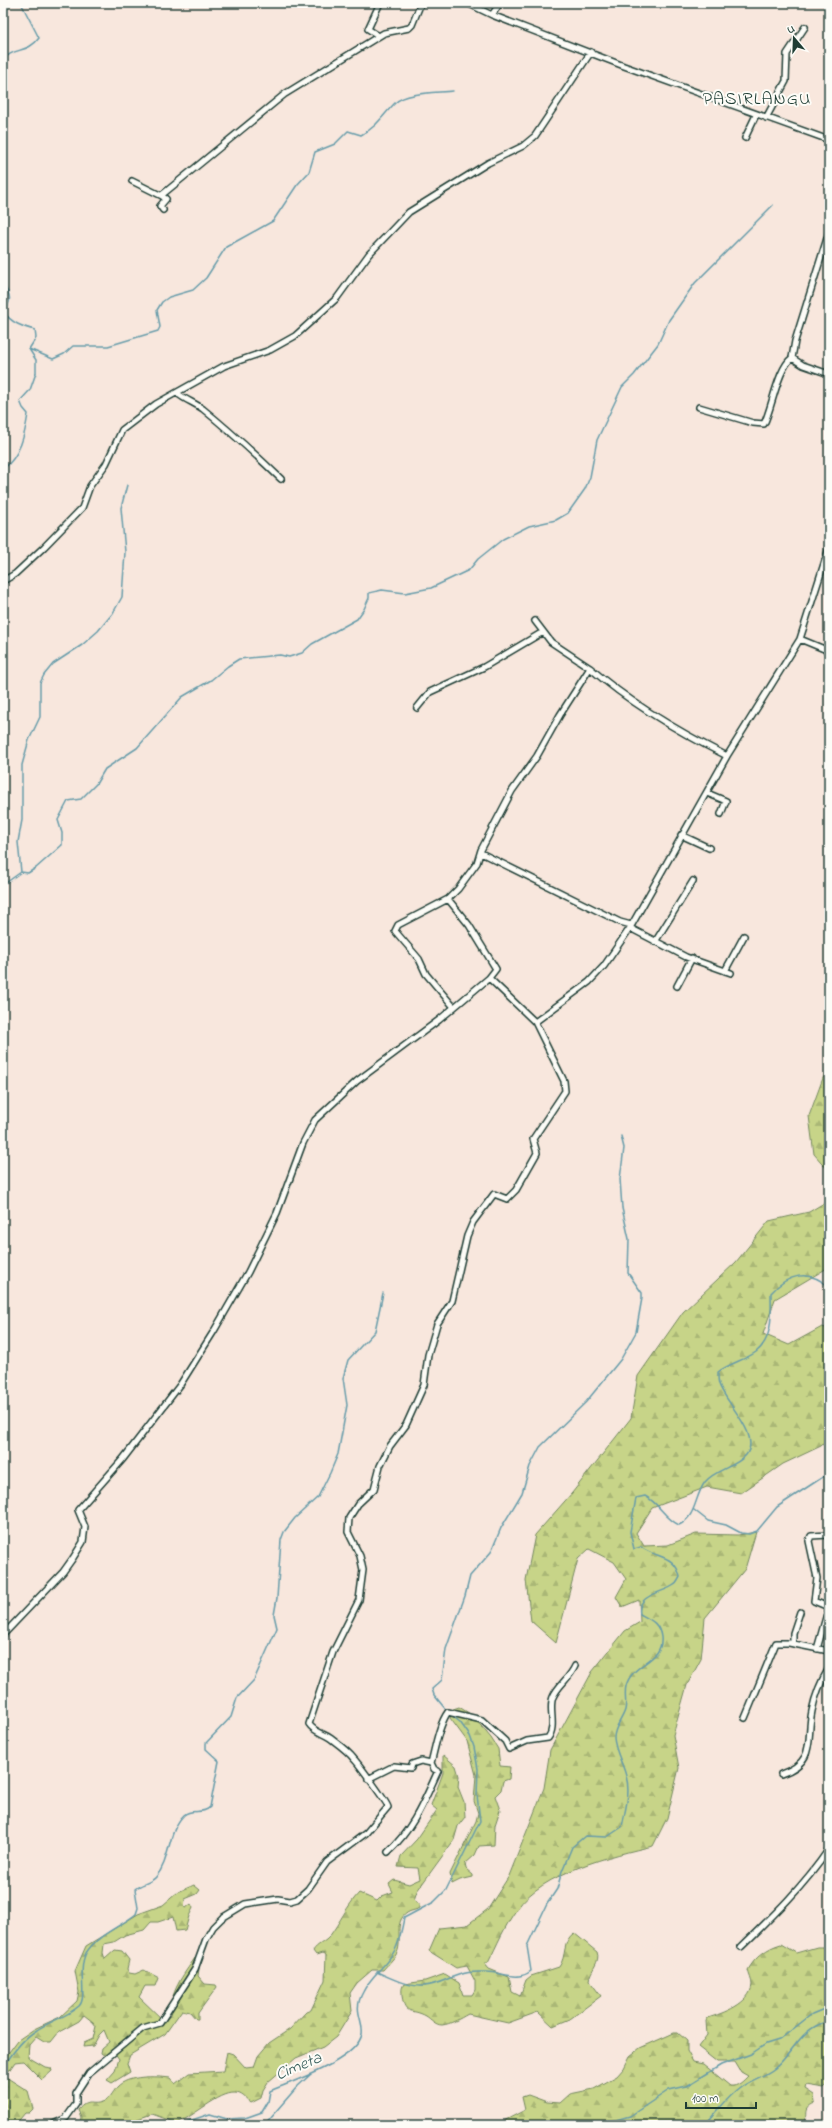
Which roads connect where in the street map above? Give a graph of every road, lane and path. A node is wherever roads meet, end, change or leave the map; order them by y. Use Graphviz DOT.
graph roads {
  1 [pos="380,3"];
  2 [pos="422,3"];
  3 [pos="467,3"];
  4 [pos="500,3"];
  5 [pos="492,15"];
  6 [pos="805,27"];
  7 [pos="379,36"];
  8 [pos="591,52"];
  9 [pos="756,115"];
  10 [pos="766,118"];
  11 [pos="746,138"];
  12 [pos="829,140"];
  13 [pos="132,181"];
  14 [pos="162,196"];
  15 [pos="163,210"];
  16 [pos="829,232"];
  17 [pos="792,358"];
  18 [pos="829,374"];
  19 [pos="177,393"];
  20 [pos="699,407"];
  21 [pos="281,479"];
  22 [pos="829,548"];
  23 [pos="3,581"];
  24 [pos="535,621"];
  25 [pos="543,632"];
  26 [pos="800,639"];
  27 [pos="829,651"];
  28 [pos="590,668"];
  29 [pos="417,708"];
  30 [pos="727,756"];
  31 [pos="707,793"];
  32 [pos="721,814"];
  33 [pos="681,835"];
  34 [pos="709,848"];
  35 [pos="481,853"];
  36 [pos="693,881"];
  37 [pos="448,899"];
  38 [pos="630,926"];
  39 [pos="744,936"];
  40 [pos="655,942"];
  41 [pos="692,958"];
  42 [pos="490,978"];
  43 [pos="677,986"];
  44 [pos="453,1006"];
  45 [pos="535,1022"];
  46 [pos="829,1535"];
  47 [pos="800,1612"];
  48 [pos="3,1635"];
  49 [pos="793,1644"];
  50 [pos="817,1649"];
  51 [pos="829,1651"];
  52 [pos="575,1666"];
  53 [pos="829,1668"];
  54 [pos="745,1718"];
  55 [pos="431,1763"];
  56 [pos="781,1774"];
  57 [pos="368,1779"];
  58 [pos="829,1849"];
  59 [pos="388,1852"];
  60 [pos="741,1947"];
  61 [pos="51,2125"];
  1 -- 7 [label="street"];
  2 -- 7 [label="street"];
  3 -- 5 [label="street"];
  4 -- 5 [label="street"];
  5 -- 8 [label="street"];
  6 -- 10 [label="street"];
  7 -- 14 [label="street"];
  8 -- 9 [label="street"];
  8 -- 19 [label="street"];
  9 -- 10 [label="street"];
  9 -- 11 [label="street"];
  10 -- 12 [label="street"];
  13 -- 14 [label="street"];
  14 -- 15 [label="street"];
  16 -- 17 [label="street"];
  17 -- 18 [label="street"];
  17 -- 20 [label="street"];
  19 -- 21 [label="street"];
  19 -- 23 [label="street"];
  22 -- 26 [label="street"];
  24 -- 25 [label="street"];
  25 -- 28 [label="street"];
  25 -- 29 [label="street"];
  26 -- 27 [label="street"];
  26 -- 30 [label="street"];
  28 -- 30 [label="street"];
  28 -- 35 [label="street"];
  30 -- 31 [label="street"];
  31 -- 32 [label="street"];
  31 -- 33 [label="street"];
  33 -- 34 [label="street"];
  33 -- 38 [label="street"];
  35 -- 37 [label="street"];
  35 -- 38 [label="street"];
  36 -- 40 [label="street"];
  37 -- 42 [label="street"];
  37 -- 44 [label="street"];
  38 -- 40 [label="street"];
  38 -- 45 [label="street"];
  39 -- 41 [label="street"];
  40 -- 41 [label="street"];
  41 -- 43 [label="street"];
  42 -- 44 [label="street"];
  42 -- 45 [label="street"];
  44 -- 48 [label="street"];
  45 -- 57 [label="street"];
  46 -- 50 [label="street"];
  47 -- 49 [label="street"];
  49 -- 50 [label="street"];
  49 -- 54 [label="street"];
  50 -- 51 [label="street"];
  52 -- 55 [label="street"];
  53 -- 56 [label="street"];
  55 -- 57 [label="street"];
  55 -- 59 [label="street"];
  57 -- 61 [label="street"];
  58 -- 60 [label="street"];
}
